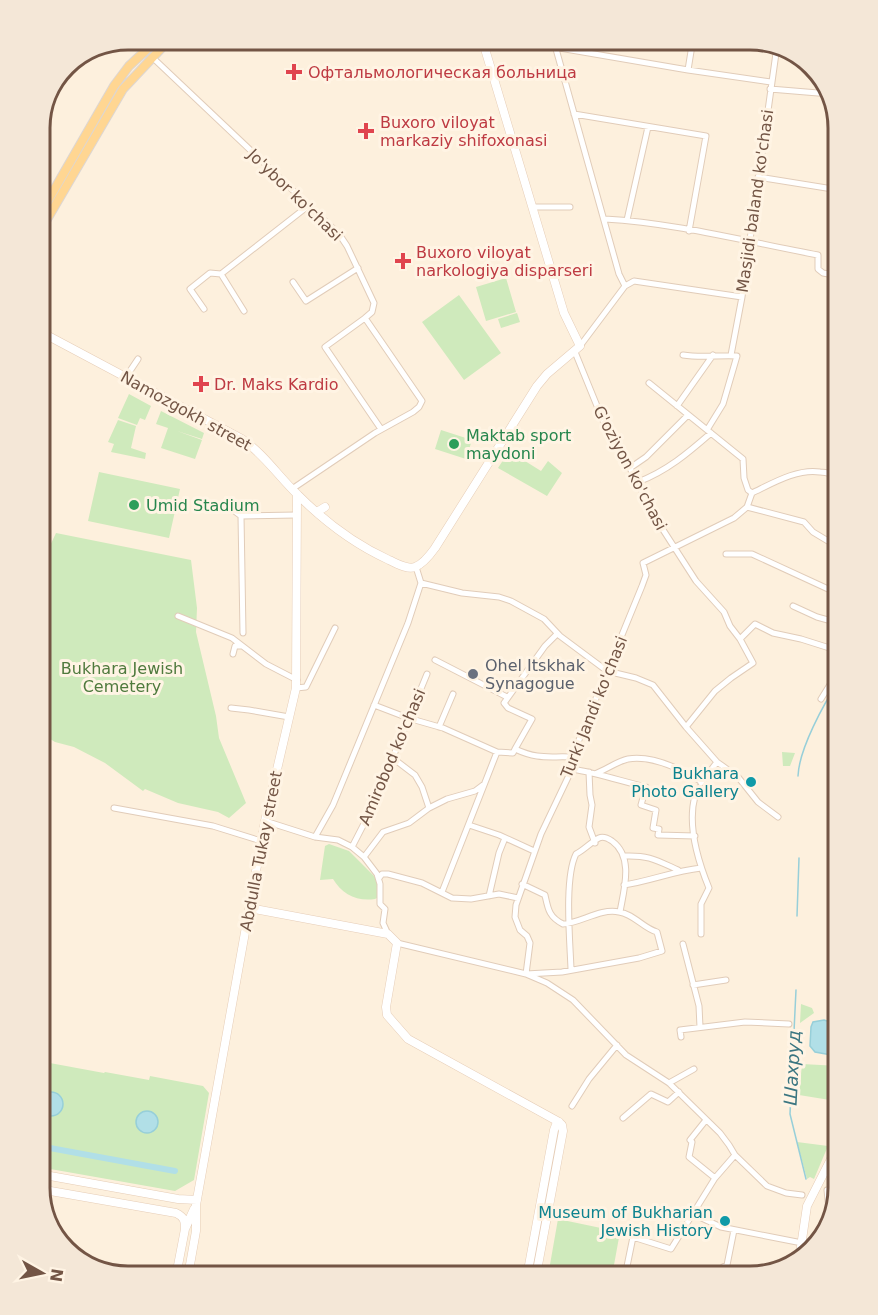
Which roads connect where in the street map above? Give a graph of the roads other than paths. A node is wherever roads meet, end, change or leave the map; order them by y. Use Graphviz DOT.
graph roads {
  1 [pos="146,50"];
  2 [pos="159,50"];
  3 [pos="485,50"];
  4 [pos="556,50"];
  5 [pos="562,50"];
  6 [pos="691,50"];
  7 [pos="776,54"];
  8 [pos="152,57"];
  9 [pos="688,70"];
  10 [pos="770,85"];
  11 [pos="820,93"];
  12 [pos="574,114"];
  13 [pos="648,126"];
  14 [pos="758,177"];
  15 [pos="828,188"];
  16 [pos="50,197"];
  17 [pos="308,206"];
  18 [pos="533,207"];
  19 [pos="570,207"];
  20 [pos="50,214"];
  21 [pos="604,219"];
  22 [pos="627,220"];
  23 [pos="689,231"];
  24 [pos="748,243"];
  25 [pos="358,268"];
  26 [pos="220,274"];
  27 [pos="828,274"];
  28 [pos="293,282"];
  29 [pos="625,286"];
  30 [pos="742,297"];
  31 [pos="204,309"];
  32 [pos="244,311"];
  33 [pos="365,318"];
  34 [pos="50,337"];
  35 [pos="577,349"];
  36 [pos="683,355"];
  37 [pos="713,355"];
  38 [pos="731,355"];
  39 [pos="138,359"];
  40 [pos="126,377"];
  41 [pos="649,383"];
  42 [pos="677,406"];
  43 [pos="688,415"];
  44 [pos="381,429"];
  45 [pos="709,431"];
  46 [pos="630,468"];
  47 [pos="828,473"];
  48 [pos="638,482"];
  49 [pos="294,492"];
  50 [pos="752,493"];
  51 [pos="229,507"];
  52 [pos="325,507"];
  53 [pos="747,507"];
  54 [pos="317,512"];
  55 [pos="296,515"];
  56 [pos="241,516"];
  57 [pos="828,541"];
  58 [pos="675,548"];
  59 [pos="726,554"];
  60 [pos="416,567"];
  61 [pos="421,583"];
  62 [pos="828,589"];
  63 [pos="793,606"];
  64 [pos="178,616"];
  65 [pos="828,620"];
  66 [pos="335,627"];
  67 [pos="243,633"];
  68 [pos="557,634"];
  69 [pos="740,639"];
  70 [pos="241,646"];
  71 [pos="828,648"];
  72 [pos="232,654"];
  73 [pos="435,660"];
  74 [pos="607,671"];
  75 [pos="428,674"];
  76 [pos="297,684"];
  77 [pos="828,688"];
  78 [pos="453,694"];
  79 [pos="507,697"];
  80 [pos="821,699"];
  81 [pos="374,705"];
  82 [pos="231,708"];
  83 [pos="289,717"];
  84 [pos="408,718"];
  85 [pos="439,727"];
  86 [pos="686,727"];
  87 [pos="515,749"];
  88 [pos="497,752"];
  89 [pos="572,758"];
  90 [pos="394,759"];
  91 [pos="717,762"];
  92 [pos="572,769"];
  93 [pos="589,772"];
  94 [pos="597,773"];
  95 [pos="483,785"];
  96 [pos="695,796"];
  97 [pos="114,808"];
  98 [pos="429,808"];
  99 [pos="778,817"];
  100 [pos="265,821"];
  101 [pos="469,825"];
  102 [pos="695,836"];
  103 [pos="315,837"];
  104 [pos="505,838"];
  105 [pos="261,842"];
  106 [pos="595,843"];
  107 [pos="352,846"];
  108 [pos="534,851"];
  109 [pos="624,856"];
  110 [pos="364,857"];
  111 [pos="700,868"];
  112 [pos="679,870"];
  113 [pos="379,878"];
  114 [pos="522,884"];
  115 [pos="624,885"];
  116 [pos="442,892"];
  117 [pos="489,896"];
  118 [pos="518,898"];
  119 [pos="249,908"];
  120 [pos="620,912"];
  121 [pos="570,924"];
  122 [pos="388,934"];
  123 [pos="701,934"];
  124 [pos="397,943"];
  125 [pos="683,944"];
  126 [pos="571,969"];
  127 [pos="526,974"];
  128 [pos="726,980"];
  129 [pos="693,985"];
  130 [pos="789,1024"];
  131 [pos="700,1027"];
  132 [pos="681,1037"];
  133 [pos="617,1046"];
  134 [pos="694,1069"];
  135 [pos="669,1083"];
  136 [pos="679,1092"];
  137 [pos="572,1106"];
  138 [pos="623,1118"];
  139 [pos="706,1120"];
  140 [pos="559,1122"];
  141 [pos="735,1155"];
  142 [pos="828,1165"];
  143 [pos="49,1176"];
  144 [pos="715,1178"];
  145 [pos="827,1190"];
  146 [pos="49,1191"];
  147 [pos="802,1195"];
  148 [pos="828,1199"];
  149 [pos="196,1202"];
  150 [pos="176,1213"];
  151 [pos="693,1214"];
  152 [pos="185,1228"];
  153 [pos="734,1230"];
  154 [pos="797,1242"];
  155 [pos="801,1247"];
  156 [pos="178,1265"];
  157 [pos="190,1265"];
  158 [pos="529,1266"];
  159 [pos="539,1266"];
  160 [pos="627,1266"];
  161 [pos="725,1266"];
  1 -- 16 [label="main road"];
  2 -- 8 [label="main road"];
  3 -- 18 [label="street"];
  4 -- 12 [label="street"];
  5 -- 9 [label="street"];
  6 -- 9 [label="street"];
  7 -- 10 [label="street, Masjidi baland ko'chasi"];
  8 -- 17 [label="street, Jo'ybor ko'chasi"];
  8 -- 20 [label="main road"];
  9 -- 10 [label="street"];
  10 -- 11 [label="street"];
  10 -- 14 [label="street, Masjidi baland ko'chasi"];
  12 -- 13 [label="street"];
  12 -- 21 [label="street"];
  13 -- 22 [label="street"];
  13 -- 23 [label="street"];
  14 -- 15 [label="street"];
  14 -- 24 [label="street, Masjidi baland ko'chasi"];
  17 -- 25 [label="street, Jo'ybor ko'chasi"];
  17 -- 26 [label="street"];
  18 -- 19 [label="street"];
  18 -- 35 [label="street"];
  21 -- 22 [label="street"];
  21 -- 29 [label="street"];
  22 -- 23 [label="street"];
  23 -- 24 [label="street"];
  24 -- 27 [label="street"];
  24 -- 30 [label="street, Masjidi baland ko'chasi"];
  25 -- 28 [label="street"];
  25 -- 33 [label="street, Jo'ybor ko'chasi"];
  26 -- 31 [label="street"];
  26 -- 32 [label="street"];
  29 -- 30 [label="street"];
  29 -- 35 [label="street"];
  30 -- 38 [label="street, Masjidi baland ko'chasi"];
  33 -- 44 [label="street"];
  33 -- 44 [label="street"];
  34 -- 40 [label="street, Namozgokh street"];
  35 -- 46 [label="street, G'oziyon ko'chasi"];
  35 -- 60 [label="street"];
  36 -- 37 [label="street"];
  37 -- 38 [label="street"];
  37 -- 42 [label="street"];
  38 -- 45 [label="street, Masjidi baland ko'chasi"];
  39 -- 40 [label="street"];
  40 -- 49 [label="street, Namozgokh street"];
  41 -- 42 [label="street"];
  42 -- 43 [label="street"];
  43 -- 45 [label="street"];
  43 -- 46 [label="street"];
  44 -- 49 [label="street"];
  45 -- 48 [label="street"];
  45 -- 50 [label="street"];
  46 -- 48 [label="street, G'oziyon ko'chasi"];
  47 -- 50 [label="street"];
  48 -- 58 [label="street, G'oziyon ko'chasi"];
  49 -- 54 [label="street, Namozgokh street"];
  49 -- 55 [label="street, Abdulla Tukay street"];
  50 -- 53 [label="street"];
  51 -- 56 [label="street"];
  52 -- 54 [label="street"];
  53 -- 57 [label="street"];
  53 -- 58 [label="street"];
  54 -- 60 [label="street, Namozgokh street"];
  55 -- 56 [label="street"];
  55 -- 76 [label="street, Abdulla Tukay street"];
  56 -- 67 [label="street"];
  58 -- 69 [label="street, G'oziyon ko'chasi"];
  58 -- 74 [label="street, Turki Jandi ko'chasi"];
  59 -- 62 [label="street"];
  60 -- 61 [label="street"];
  61 -- 68 [label="street"];
  61 -- 81 [label="street"];
  63 -- 65 [label="street"];
  64 -- 70 [label="street"];
  66 -- 76 [label="street"];
  68 -- 74 [label="street"];
  68 -- 79 [label="street"];
  69 -- 71 [label="street"];
  69 -- 86 [label="street, G'oziyon ko'chasi"];
  70 -- 72 [label="street"];
  70 -- 76 [label="street"];
  73 -- 79 [label="street"];
  74 -- 86 [label="street"];
  74 -- 89 [label="street, Turki Jandi ko'chasi"];
  75 -- 84 [label="street, Amirobod ko'chasi"];
  76 -- 83 [label="street, Abdulla Tukay street"];
  77 -- 80 [label="street"];
  78 -- 85 [label="street"];
  79 -- 87 [label="street"];
  81 -- 84 [label="street"];
  81 -- 103 [label="street"];
  82 -- 83 [label="street"];
  83 -- 100 [label="street, Abdulla Tukay street"];
  84 -- 85 [label="street"];
  84 -- 90 [label="street, Amirobod ko'chasi"];
  85 -- 88 [label="street"];
  86 -- 91 [label="street"];
  87 -- 88 [label="street"];
  87 -- 89 [label="street"];
  88 -- 95 [label="street"];
  89 -- 92 [label="street, Turki Jandi ko'chasi"];
  90 -- 98 [label="street"];
  90 -- 107 [label="street, Amirobod ko'chasi"];
  91 -- 94 [label="street"];
  91 -- 99 [label="street"];
  92 -- 93 [label="street"];
  92 -- 108 [label="street, Turki Jandi ko'chasi"];
  93 -- 94 [label="street"];
  93 -- 106 [label="street"];
  94 -- 102 [label="street"];
  95 -- 98 [label="street"];
  95 -- 101 [label="street"];
  96 -- 102 [label="street"];
  97 -- 105 [label="street"];
  98 -- 110 [label="street"];
  100 -- 103 [label="street"];
  100 -- 105 [label="street, Abdulla Tukay street"];
  101 -- 104 [label="street"];
  101 -- 116 [label="street"];
  102 -- 111 [label="street"];
  103 -- 107 [label="street"];
  104 -- 108 [label="street"];
  104 -- 117 [label="street"];
  105 -- 119 [label="street, Abdulla Tukay street"];
  106 -- 109 [label="street"];
  106 -- 121 [label="street"];
  107 -- 110 [label="street"];
  108 -- 114 [label="street, Turki Jandi ko'chasi"];
  109 -- 112 [label="street"];
  109 -- 115 [label="street"];
  110 -- 113 [label="street"];
  111 -- 112 [label="street"];
  111 -- 123 [label="street"];
  112 -- 115 [label="street"];
  113 -- 116 [label="street"];
  113 -- 122 [label="street"];
  114 -- 118 [label="street, Turki Jandi ko'chasi"];
  114 -- 121 [label="street"];
  115 -- 120 [label="street"];
  116 -- 117 [label="street"];
  117 -- 118 [label="street"];
  118 -- 127 [label="street, Turki Jandi ko'chasi"];
  119 -- 122 [label="street"];
  119 -- 149 [label="street, Abdulla Tukay street"];
  120 -- 121 [label="street"];
  120 -- 126 [label="street"];
  121 -- 126 [label="street"];
  122 -- 124 [label="street"];
  124 -- 127 [label="street"];
  124 -- 140 [label="street"];
  125 -- 129 [label="street"];
  126 -- 127 [label="street"];
  127 -- 133 [label="street"];
  128 -- 129 [label="street"];
  129 -- 131 [label="street"];
  130 -- 131 [label="street"];
  131 -- 132 [label="street"];
  133 -- 135 [label="street"];
  133 -- 137 [label="street"];
  134 -- 135 [label="street"];
  135 -- 136 [label="street"];
  136 -- 138 [label="street"];
  136 -- 139 [label="street"];
  139 -- 141 [label="street"];
  139 -- 144 [label="street"];
  140 -- 158 [label="street"];
  140 -- 159 [label="street"];
  141 -- 144 [label="street"];
  141 -- 147 [label="street"];
  142 -- 155 [label="street"];
  143 -- 149 [label="street"];
  144 -- 151 [label="street"];
  145 -- 148 [label="street"];
  146 -- 150 [label="street"];
  149 -- 150 [label="street"];
  149 -- 152 [label="street"];
  149 -- 157 [label="street"];
  150 -- 152 [label="street"];
  151 -- 153 [label="street"];
  151 -- 160 [label="street"];
  152 -- 156 [label="street"];
  153 -- 154 [label="street"];
  153 -- 161 [label="street"];
}
